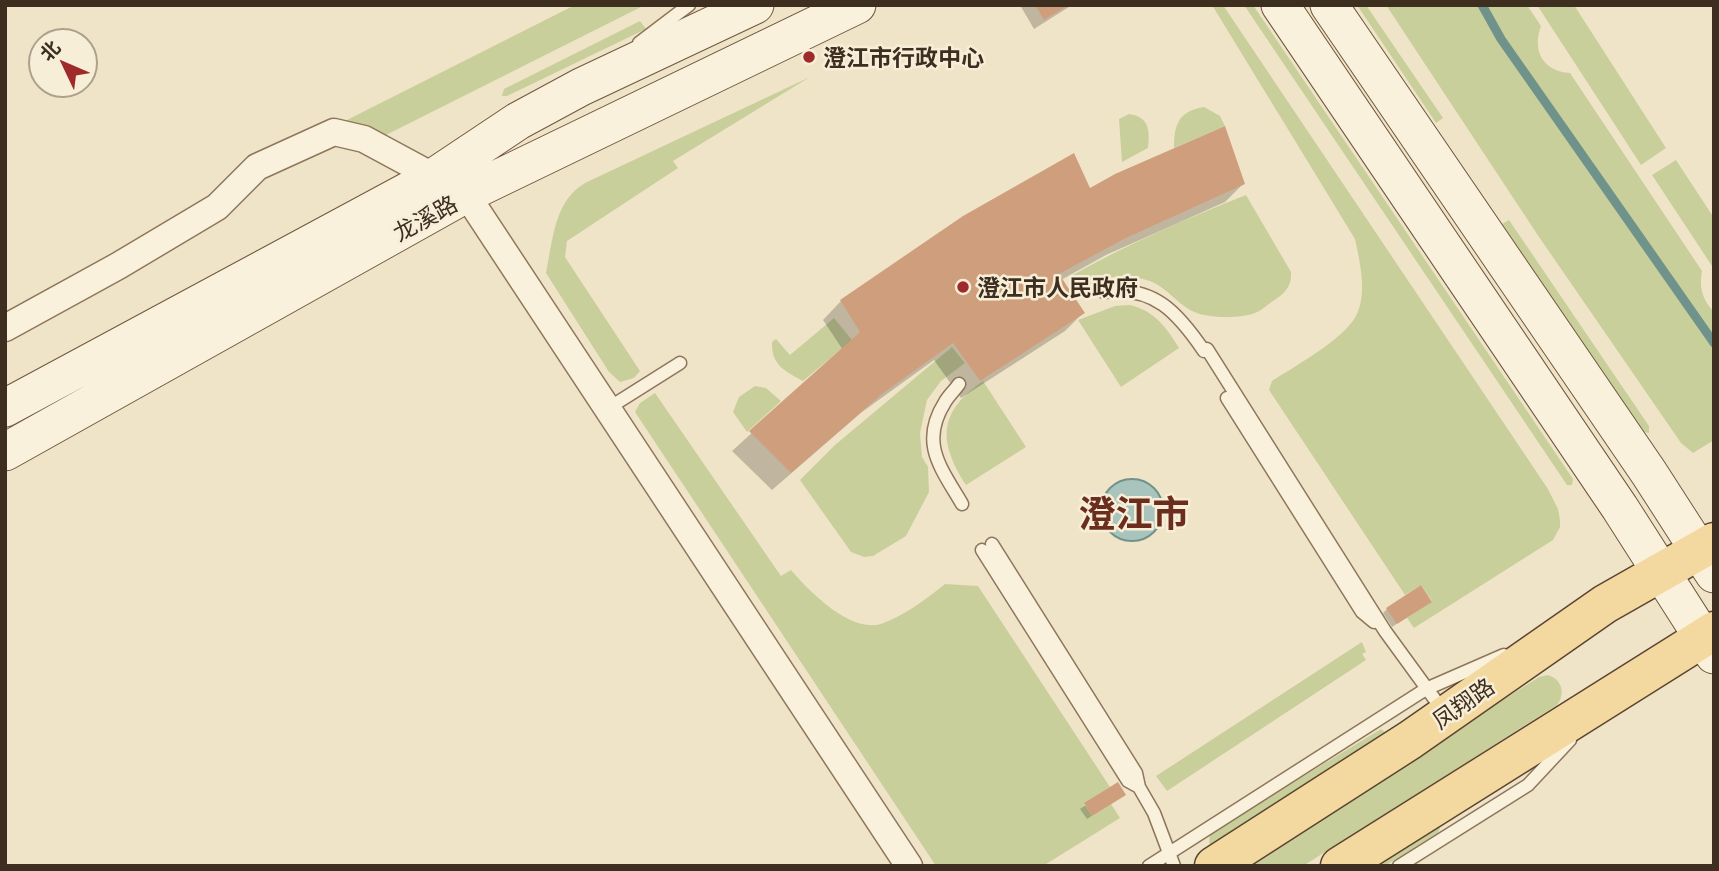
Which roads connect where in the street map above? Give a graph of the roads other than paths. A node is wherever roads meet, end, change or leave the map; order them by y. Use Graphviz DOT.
graph roads {
  1 [pos="689,5"];
  2 [pos="755,5"];
  3 [pos="857,5"];
  4 [pos="1280,5"];
  5 [pos="1329,5"];
  6 [pos="581,87"];
  7 [pos="434,177"];
  8 [pos="466,194"];
  9 [pos="1104,292"];
  10 [pos="5,328"];
  11 [pos="680,363"];
  12 [pos="959,384"];
  13 [pos="5,408"];
  14 [pos="607,409"];
  15 [pos="5,452"];
  16 [pos="962,504"];
  17 [pos="987,547"];
  18 [pos="1709,555"];
  19 [pos="1661,574"];
  20 [pos="1710,642"];
  21 [pos="1613,695"];
  22 [pos="1436,702"];
  23 [pos="1172,860"];
  24 [pos="909,866"];
  25 [pos="1149,866"];
  26 [pos="1214,866"];
  27 [pos="1340,866"];
  28 [pos="1399,866"];
  1 -- 6 [label="lane"];
  2 -- 6 [label="main road, 龙溪路"];
  3 -- 8 [label="main road, 龙溪路"];
  4 -- 19 [label="main road"];
  5 -- 18 [label="main road"];
  6 -- 7 [label="main road, 龙溪路"];
  7 -- 8 [label="street"];
  7 -- 10 [label="street"];
  7 -- 13 [label="main road, 龙溪路"];
  8 -- 14 [label="street"];
  8 -- 15 [label="main road, 龙溪路"];
  9 -- 22 [label="lane"];
  11 -- 14 [label="lane"];
  12 -- 16 [label="lane"];
  14 -- 24 [label="street"];
  17 -- 23 [label="lane"];
  18 -- 19 [label="main road, 凤翔路"];
  19 -- 20 [label="main road"];
  19 -- 22 [label="main road, 凤翔路"];
  20 -- 21 [label="main road"];
  21 -- 27 [label="main road"];
  21 -- 28 [label="lane"];
  22 -- 23 [label="lane"];
  22 -- 26 [label="main road, 凤翔路"];
  23 -- 25 [label="lane"];
}
